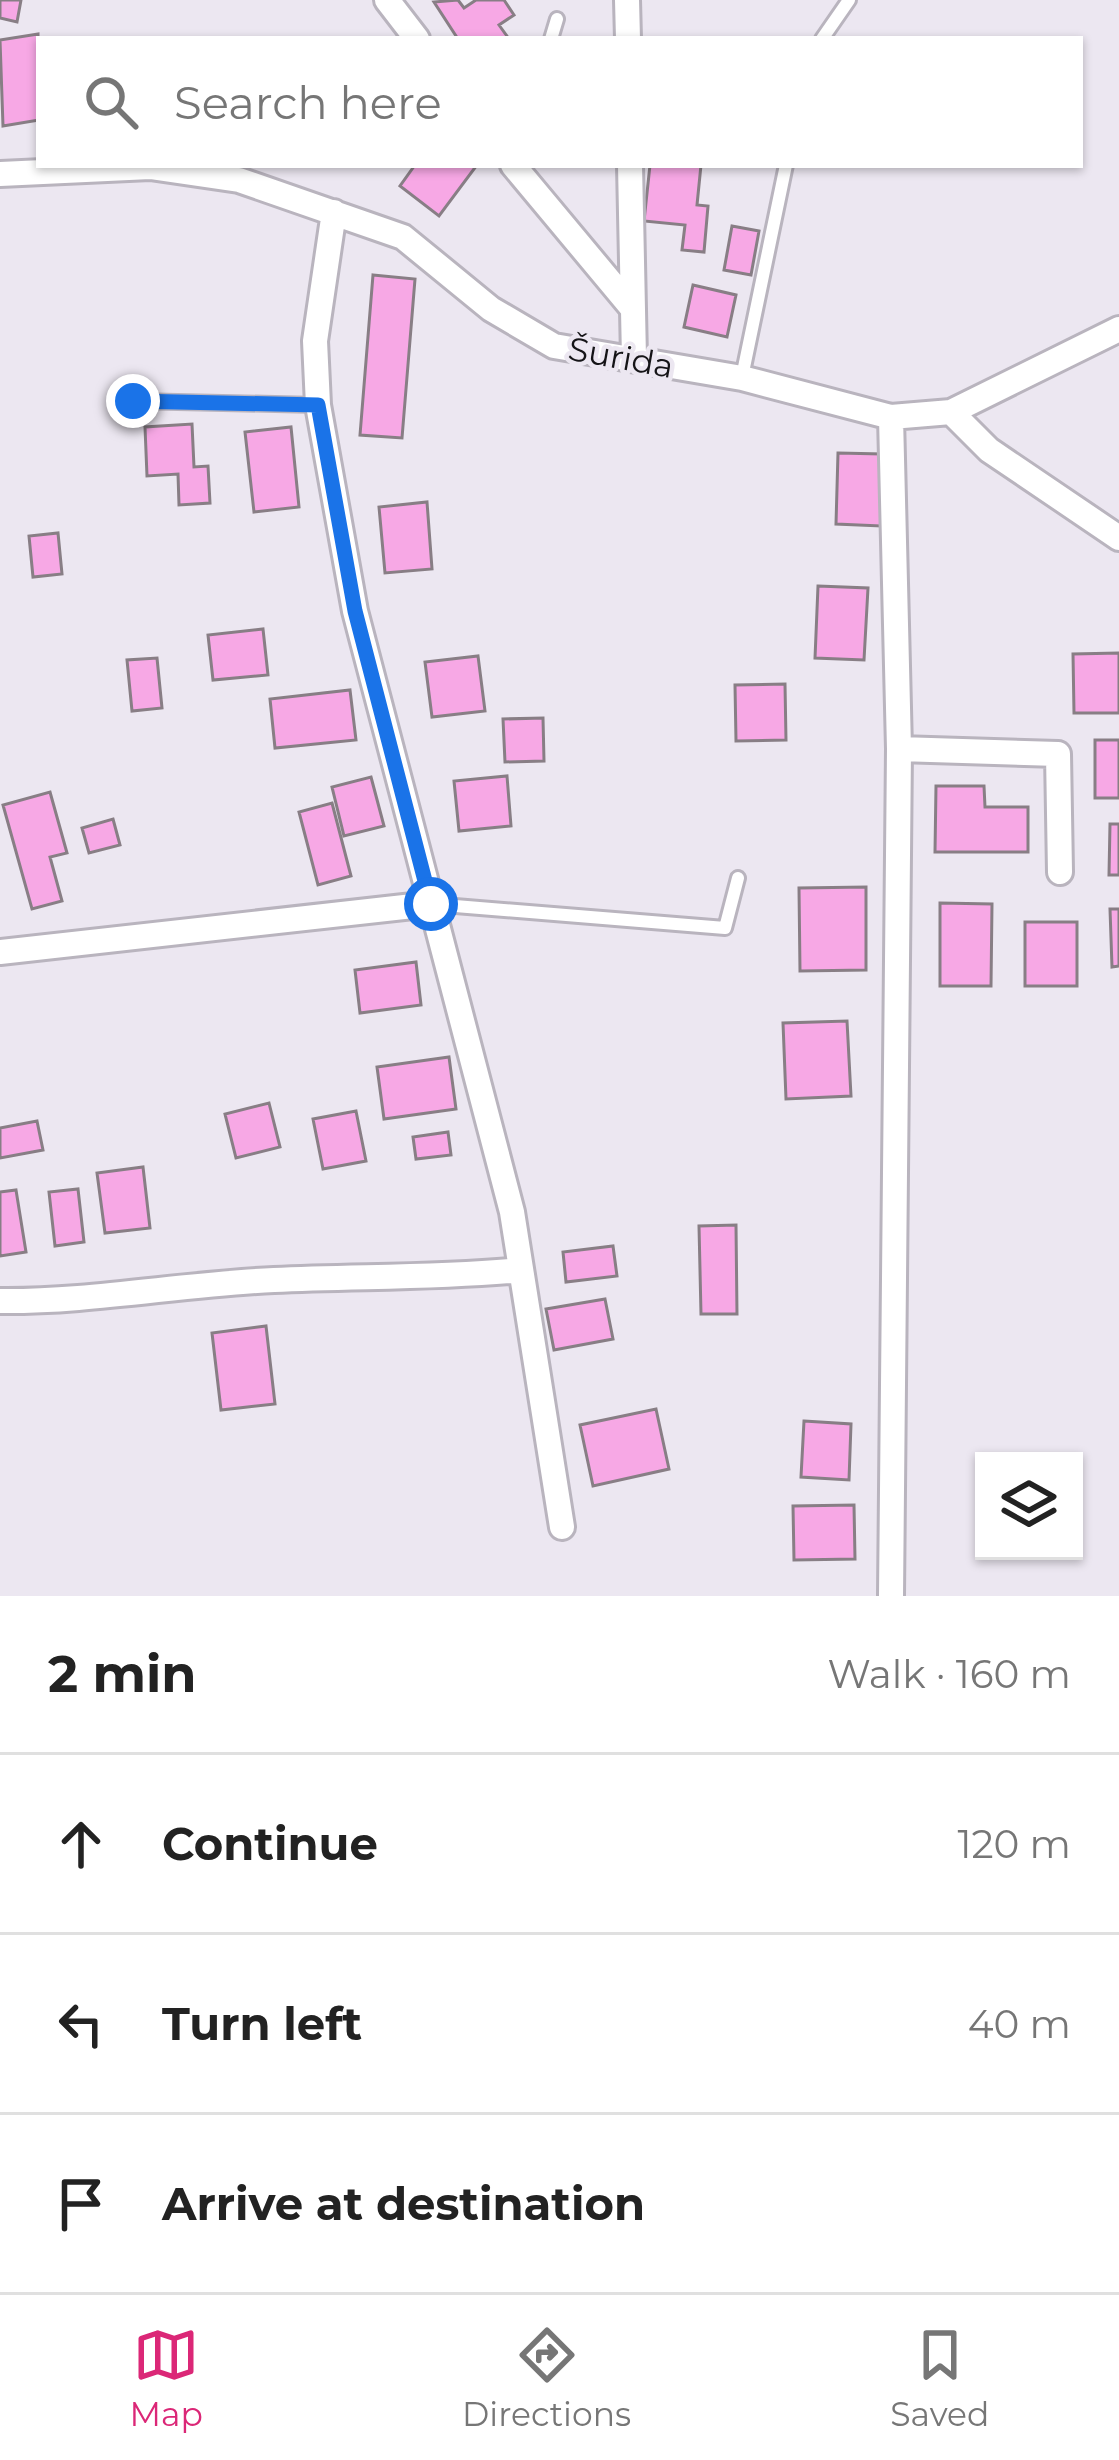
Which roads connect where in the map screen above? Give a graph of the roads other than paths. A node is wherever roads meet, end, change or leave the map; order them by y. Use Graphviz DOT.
graph roads {
  1 [pos="387,0"];
  2 [pos="627,0"];
  3 [pos="849,0"];
  4 [pos="557,19"];
  5 [pos="415,36"];
  6 [pos="552,36"];
  7 [pos="628,36"];
  8 [pos="824,36"];
  9 [pos="113,168"];
  10 [pos="164,168"];
  11 [pos="516,168"];
  12 [pos="630,168"];
  13 [pos="785,168"];
  14 [pos="0,174"];
  15 [pos="334,212"];
  16 [pos="633,309"];
  17 [pos="1119,329"];
  18 [pos="634,358"];
  19 [pos="742,378"];
  20 [pos="133,401"];
  21 [pos="318,405"];
  22 [pos="951,412"];
  23 [pos="891,417"];
  24 [pos="1119,538"];
  25 [pos="898,749"];
  26 [pos="1060,872"];
  27 [pos="738,878"];
  28 [pos="431,904"];
  29 [pos="0,952"];
  30 [pos="521,1270"];
  31 [pos="0,1300"];
  32 [pos="562,1527"];
  33 [pos="891,1596"];
  1 -- 5 [label="street"];
  2 -- 7 [label="street"];
  3 -- 8 [label="lane"];
  4 -- 6 [label="lane"];
  9 -- 14 [label="street, Šurida"];
  10 -- 15 [label="street, Šurida"];
  11 -- 16 [label="street"];
  12 -- 16 [label="street"];
  13 -- 19 [label="lane"];
  15 -- 18 [label="street, Šurida"];
  15 -- 21 [label="street"];
  16 -- 18 [label="street"];
  17 -- 22 [label="street, Šurida"];
  18 -- 19 [label="street, Šurida"];
  19 -- 23 [label="street, Šurida"];
  20 -- 21 [label="lane"];
  21 -- 28 [label="street"];
  22 -- 23 [label="street, Šurida"];
  22 -- 24 [label="street"];
  23 -- 25 [label="street"];
  25 -- 26 [label="street"];
  25 -- 33 [label="street"];
  27 -- 28 [label="lane"];
  28 -- 29 [label="street"];
  28 -- 30 [label="street"];
  30 -- 31 [label="street"];
  30 -- 32 [label="street"];
}
